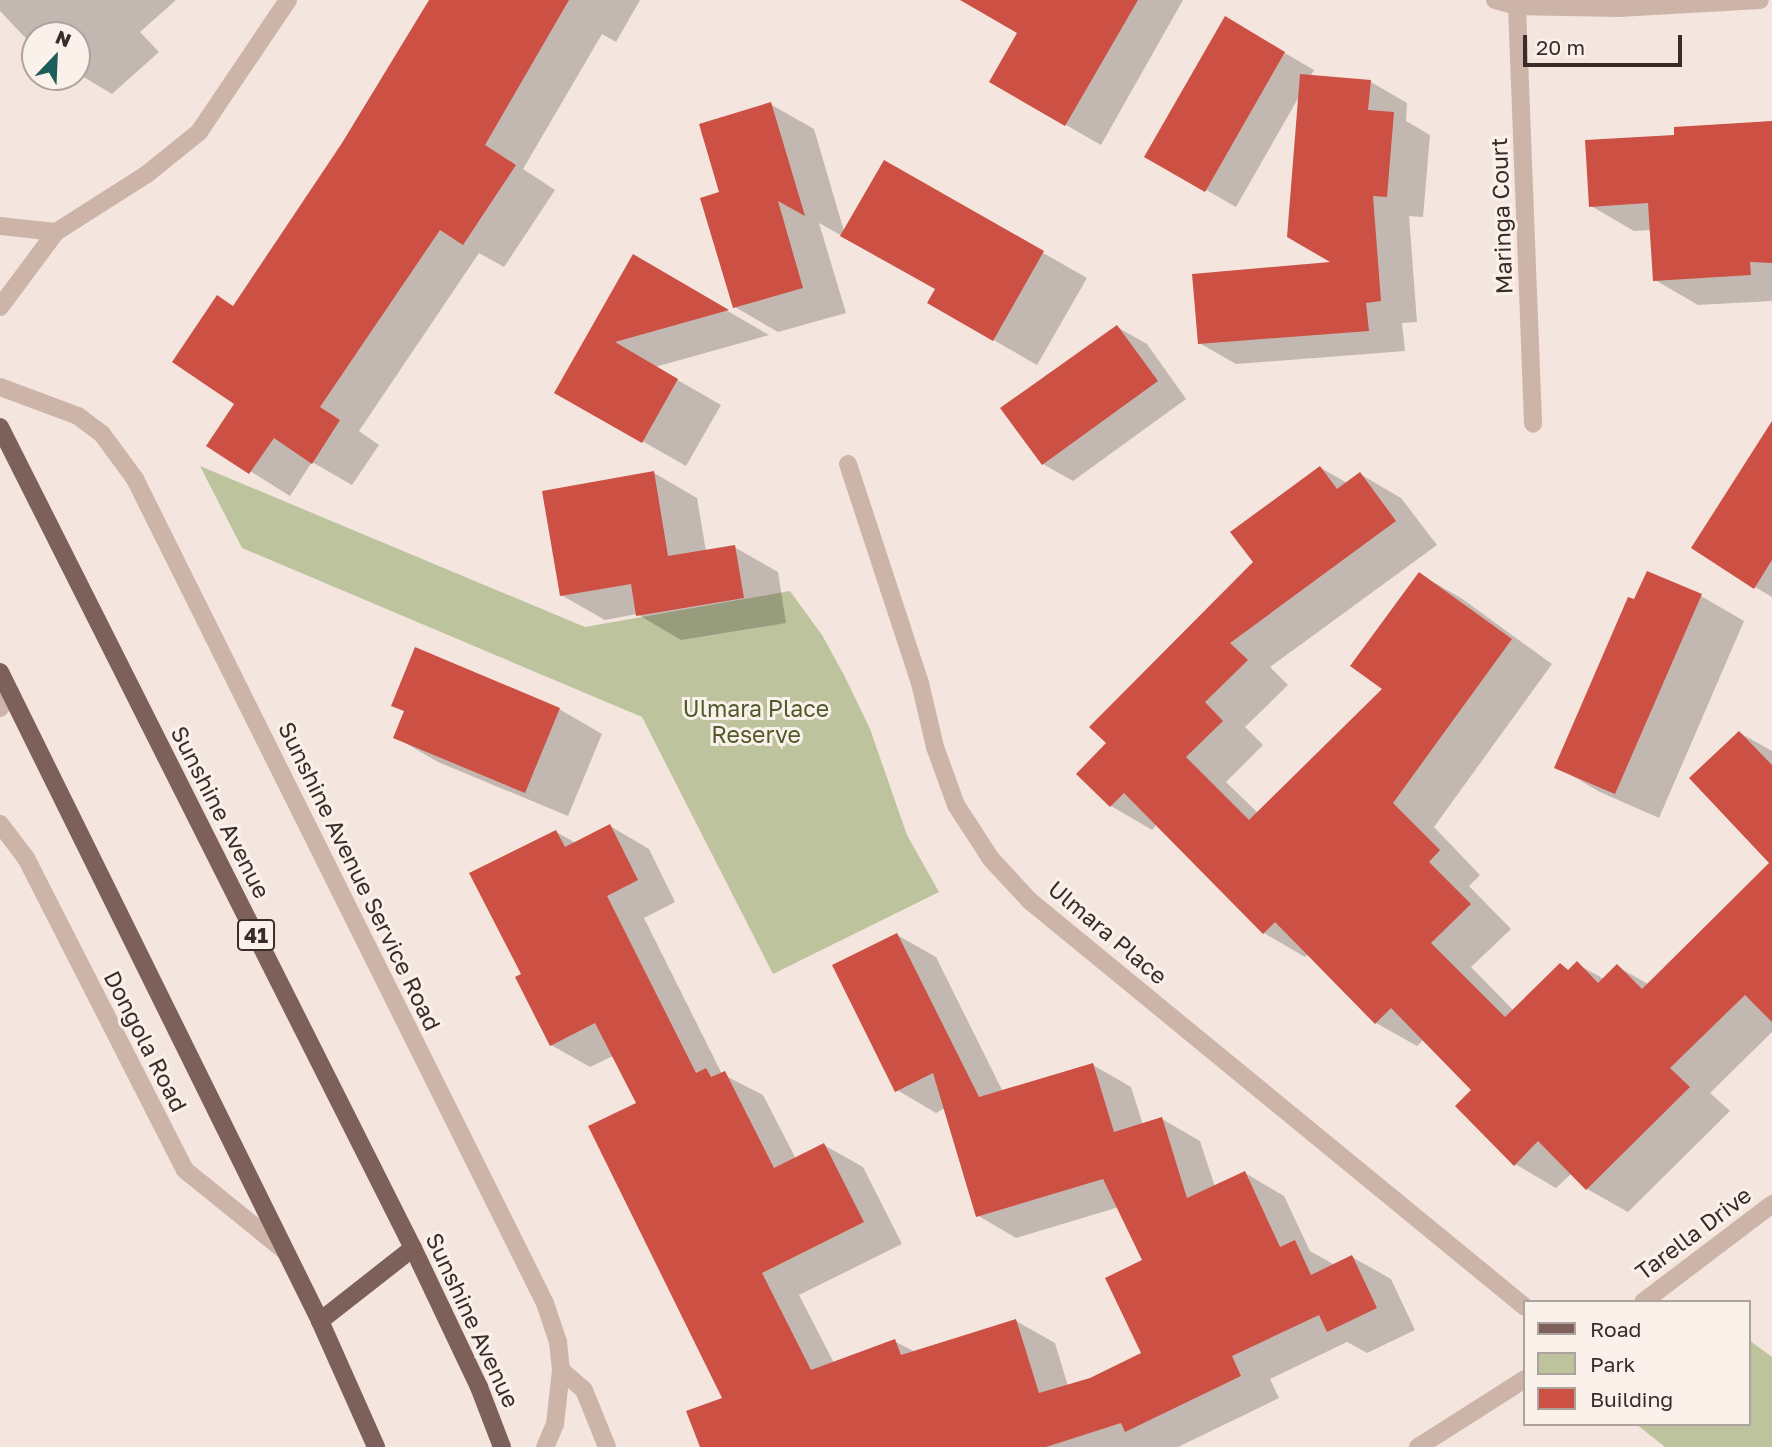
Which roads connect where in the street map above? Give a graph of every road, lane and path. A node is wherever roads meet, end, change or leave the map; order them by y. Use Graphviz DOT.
graph roads {
  1 [pos="289,0"];
  2 [pos="1495,0"];
  3 [pos="1760,0"];
  4 [pos="1517,6"];
  5 [pos="0,226"];
  6 [pos="56,232"];
  7 [pos="0,307"];
  8 [pos="0,387"];
  9 [pos="1533,424"];
  10 [pos="0,427"];
  11 [pos="848,464"];
  12 [pos="0,672"];
  13 [pos="6,701"];
  14 [pos="0,824"];
  15 [pos="1772,1204"];
  16 [pos="413,1248"];
  17 [pos="285,1251"];
  18 [pos="1646,1300"];
  19 [pos="1524,1306"];
  20 [pos="320,1321"];
  21 [pos="561,1370"];
  22 [pos="1524,1380"];
  23 [pos="376,1447"];
  24 [pos="502,1447"];
  25 [pos="545,1447"];
  26 [pos="607,1447"];
  27 [pos="1418,1447"];
  1 -- 6 [label="street"];
  2 -- 4 [label="street"];
  3 -- 4 [label="street"];
  4 -- 9 [label="street, Maringa Court"];
  5 -- 6 [label="street"];
  6 -- 7 [label="street"];
  8 -- 21 [label="street, Sunshine Avenue Service Road"];
  10 -- 16 [label="main road, Sunshine Avenue / 41"];
  11 -- 19 [label="street, Ulmara Place"];
  12 -- 13 [label="main road"];
  13 -- 17 [label="main road"];
  14 -- 17 [label="street, Dongola Road"];
  15 -- 18 [label="street, Tarella Drive"];
  16 -- 20 [label="main road"];
  16 -- 24 [label="main road, Sunshine Avenue / 41"];
  17 -- 20 [label="main road"];
  20 -- 23 [label="main road"];
  21 -- 25 [label="street, Sunshine Avenue Service Road"];
  21 -- 26 [label="street"];
  22 -- 27 [label="street"];
}
